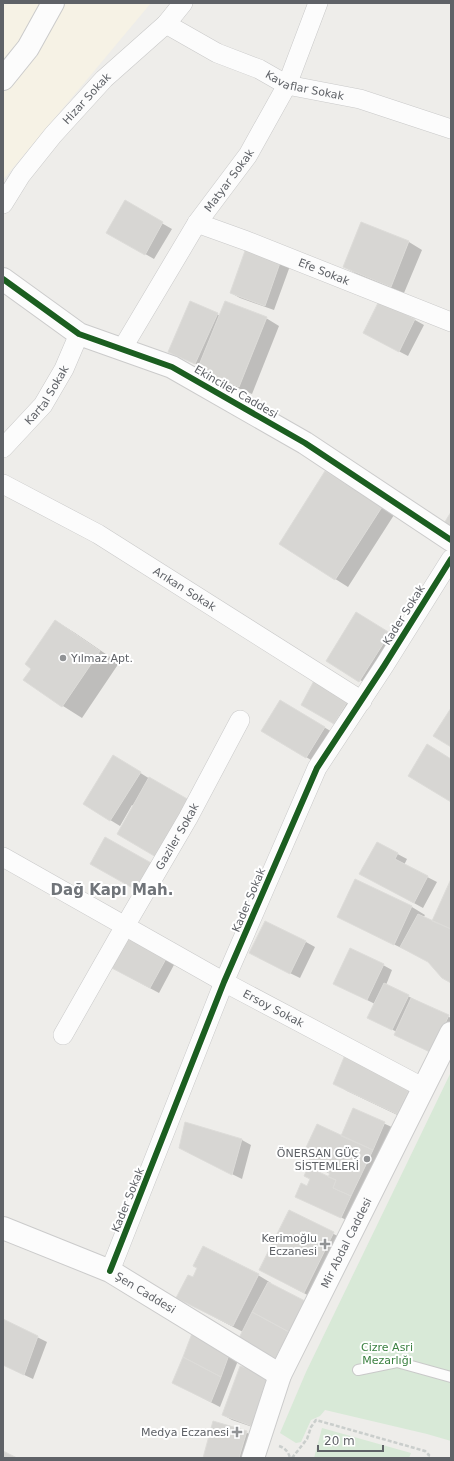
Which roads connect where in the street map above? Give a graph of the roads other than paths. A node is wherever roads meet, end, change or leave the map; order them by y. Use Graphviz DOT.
graph roads {
  1 [pos="53,3"];
  2 [pos="183,3"];
  3 [pos="318,3"];
  4 [pos="166,24"];
  5 [pos="3,79"];
  6 [pos="287,86"];
  7 [pos="451,129"];
  8 [pos="3,204"];
  9 [pos="197,223"];
  10 [pos="3,279"];
  11 [pos="451,322"];
  12 [pos="79,334"];
  13 [pos="122,349"];
  14 [pos="3,448"];
  15 [pos="3,484"];
  16 [pos="451,540"];
  17 [pos="451,559"];
  18 [pos="362,701"];
  19 [pos="240,720"];
  20 [pos="3,857"];
  21 [pos="125,926"];
  22 [pos="224,982"];
  23 [pos="451,1033"];
  24 [pos="63,1035"];
  25 [pos="424,1088"];
  26 [pos="3,1228"];
  27 [pos="110,1271"];
  28 [pos="358,1370"];
  29 [pos="280,1375"];
  30 [pos="451,1377"];
  31 [pos="253,1458"];
  1 -- 5 [label="street"];
  2 -- 4 [label="street, Hizar Sokak"];
  3 -- 6 [label="street, Matyar Sokak"];
  4 -- 6 [label="street, Kavaflar Sokak"];
  4 -- 8 [label="street, Hizar Sokak"];
  6 -- 7 [label="street, Kavaflar Sokak"];
  6 -- 9 [label="street, Matyar Sokak"];
  9 -- 11 [label="street, Efe Sokak"];
  9 -- 13 [label="street, Matyar Sokak"];
  10 -- 12 [label="street, Ekinciler Caddesi"];
  12 -- 13 [label="street, Ekinciler Caddesi"];
  12 -- 14 [label="street, Kartal Sokak"];
  13 -- 16 [label="street, Ekinciler Caddesi"];
  15 -- 18 [label="street, Arıkan Sokak"];
  17 -- 18 [label="street, Kader Sokak"];
  18 -- 22 [label="street, Kader Sokak"];
  19 -- 21 [label="street, Gaziler Sokak"];
  20 -- 21 [label="street, Ersoy Sokak"];
  21 -- 22 [label="street, Ersoy Sokak"];
  21 -- 24 [label="street, Gaziler Sokak"];
  22 -- 25 [label="street, Ersoy Sokak"];
  22 -- 27 [label="street, Kader Sokak"];
  23 -- 25 [label="street, Mir Abdal Caddesi"];
  25 -- 29 [label="street, Mir Abdal Caddesi"];
  26 -- 27 [label="street, Şen Caddesi"];
  27 -- 29 [label="street, Şen Caddesi"];
  28 -- 30 [label="lane"];
  29 -- 31 [label="street, Mir Abdal Caddesi"];
}
